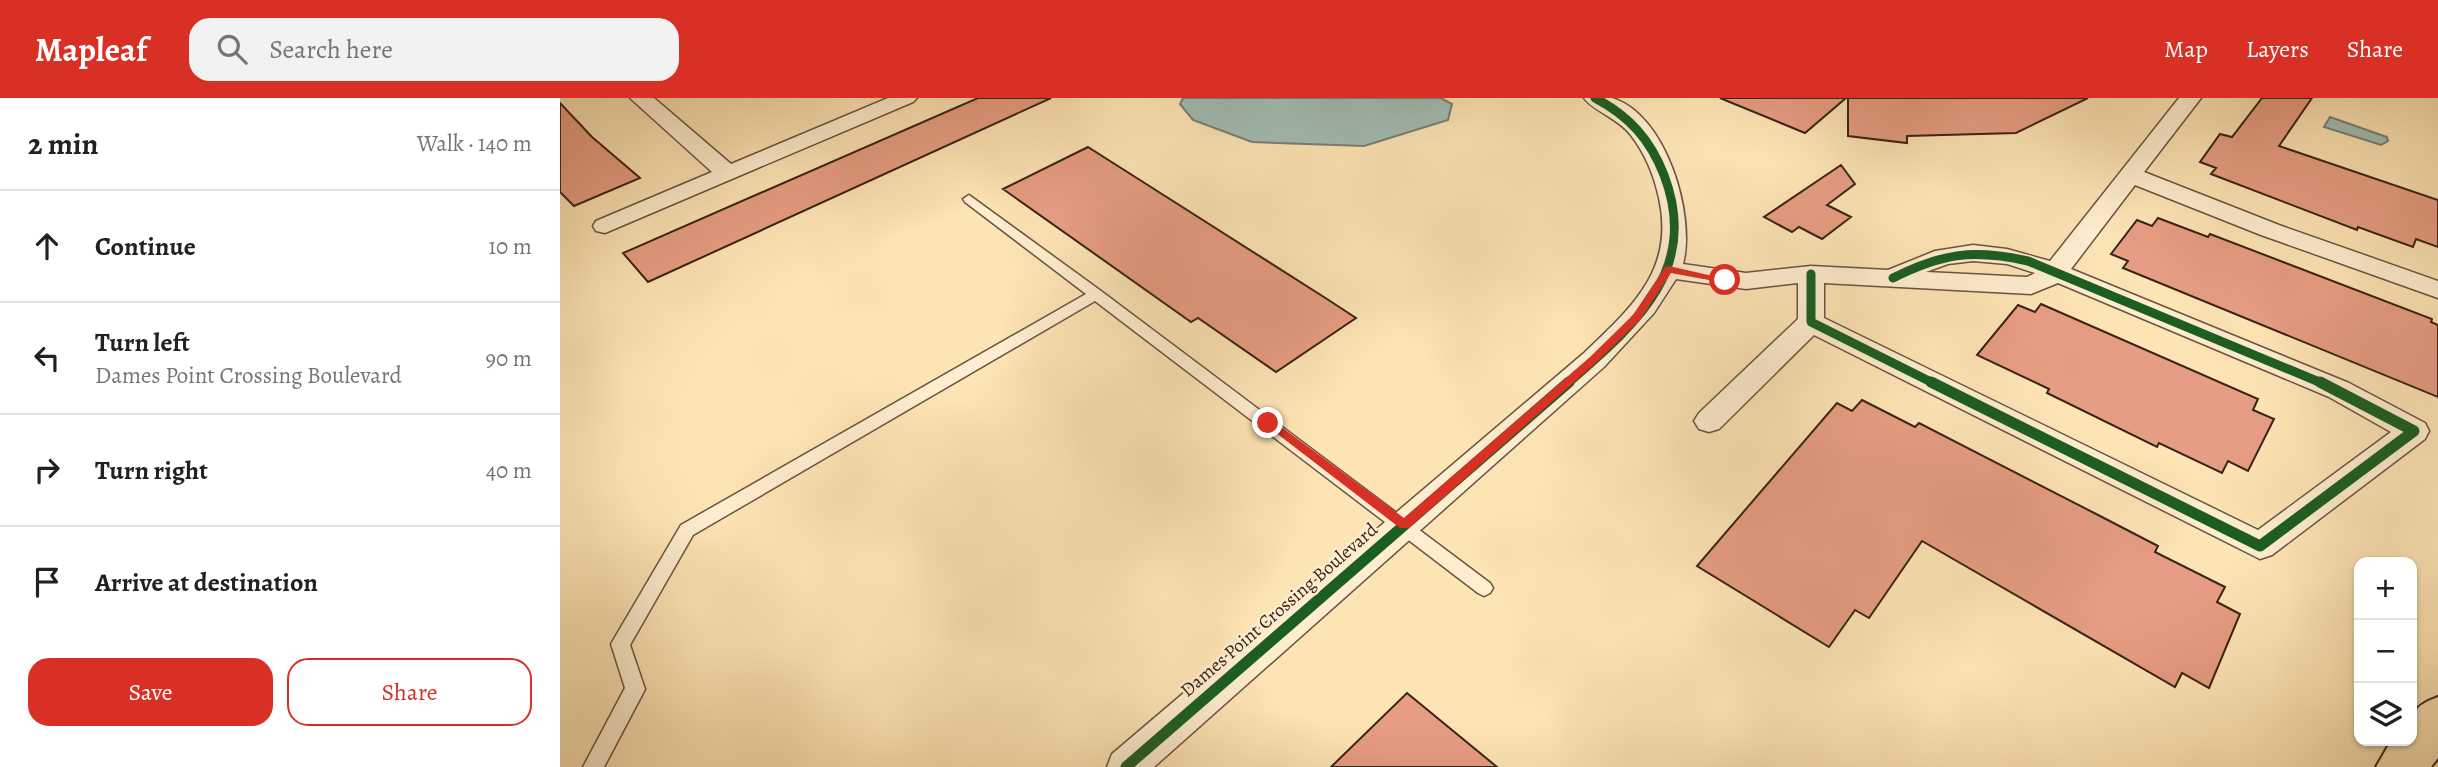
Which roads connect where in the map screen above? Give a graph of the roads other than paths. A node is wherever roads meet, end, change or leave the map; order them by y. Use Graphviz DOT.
graph roads {
  1 [pos="642,98"];
  2 [pos="906,98"];
  3 [pos="1595,98"];
  4 [pos="2190,98"];
  5 [pos="728,174"];
  6 [pos="2130,175"];
  7 [pos="969,199"];
  8 [pos="605,226"];
  9 [pos="1669,269"];
  10 [pos="2055,272"];
  11 [pos="1811,274"];
  12 [pos="2438,290"];
  13 [pos="1096,294"];
  14 [pos="1811,322"];
  15 [pos="1709,421"];
  16 [pos="1404,525"];
  17 [pos="1485,588"];
  18 [pos="2438,719"];
  19 [pos="593,767"];
  20 [pos="1126,767"];
  21 [pos="2401,767"];
  1 -- 5 [label="street"];
  2 -- 5 [label="street"];
  3 -- 9 [label="street, Dames Point Crossing Boulevard"];
  4 -- 6 [label="street"];
  5 -- 8 [label="street"];
  6 -- 10 [label="street"];
  6 -- 12 [label="street"];
  7 -- 13 [label="lane"];
  9 -- 11 [label="street"];
  9 -- 16 [label="street, Dames Point Crossing Boulevard"];
  10 -- 11 [label="street"];
  10 -- 14 [label="street"];
  11 -- 14 [label="street"];
  13 -- 16 [label="lane"];
  13 -- 19 [label="lane"];
  14 -- 15 [label="street"];
  16 -- 17 [label="lane"];
  16 -- 20 [label="street, Dames Point Crossing Boulevard"];
  18 -- 21 [label="highway"];
}
